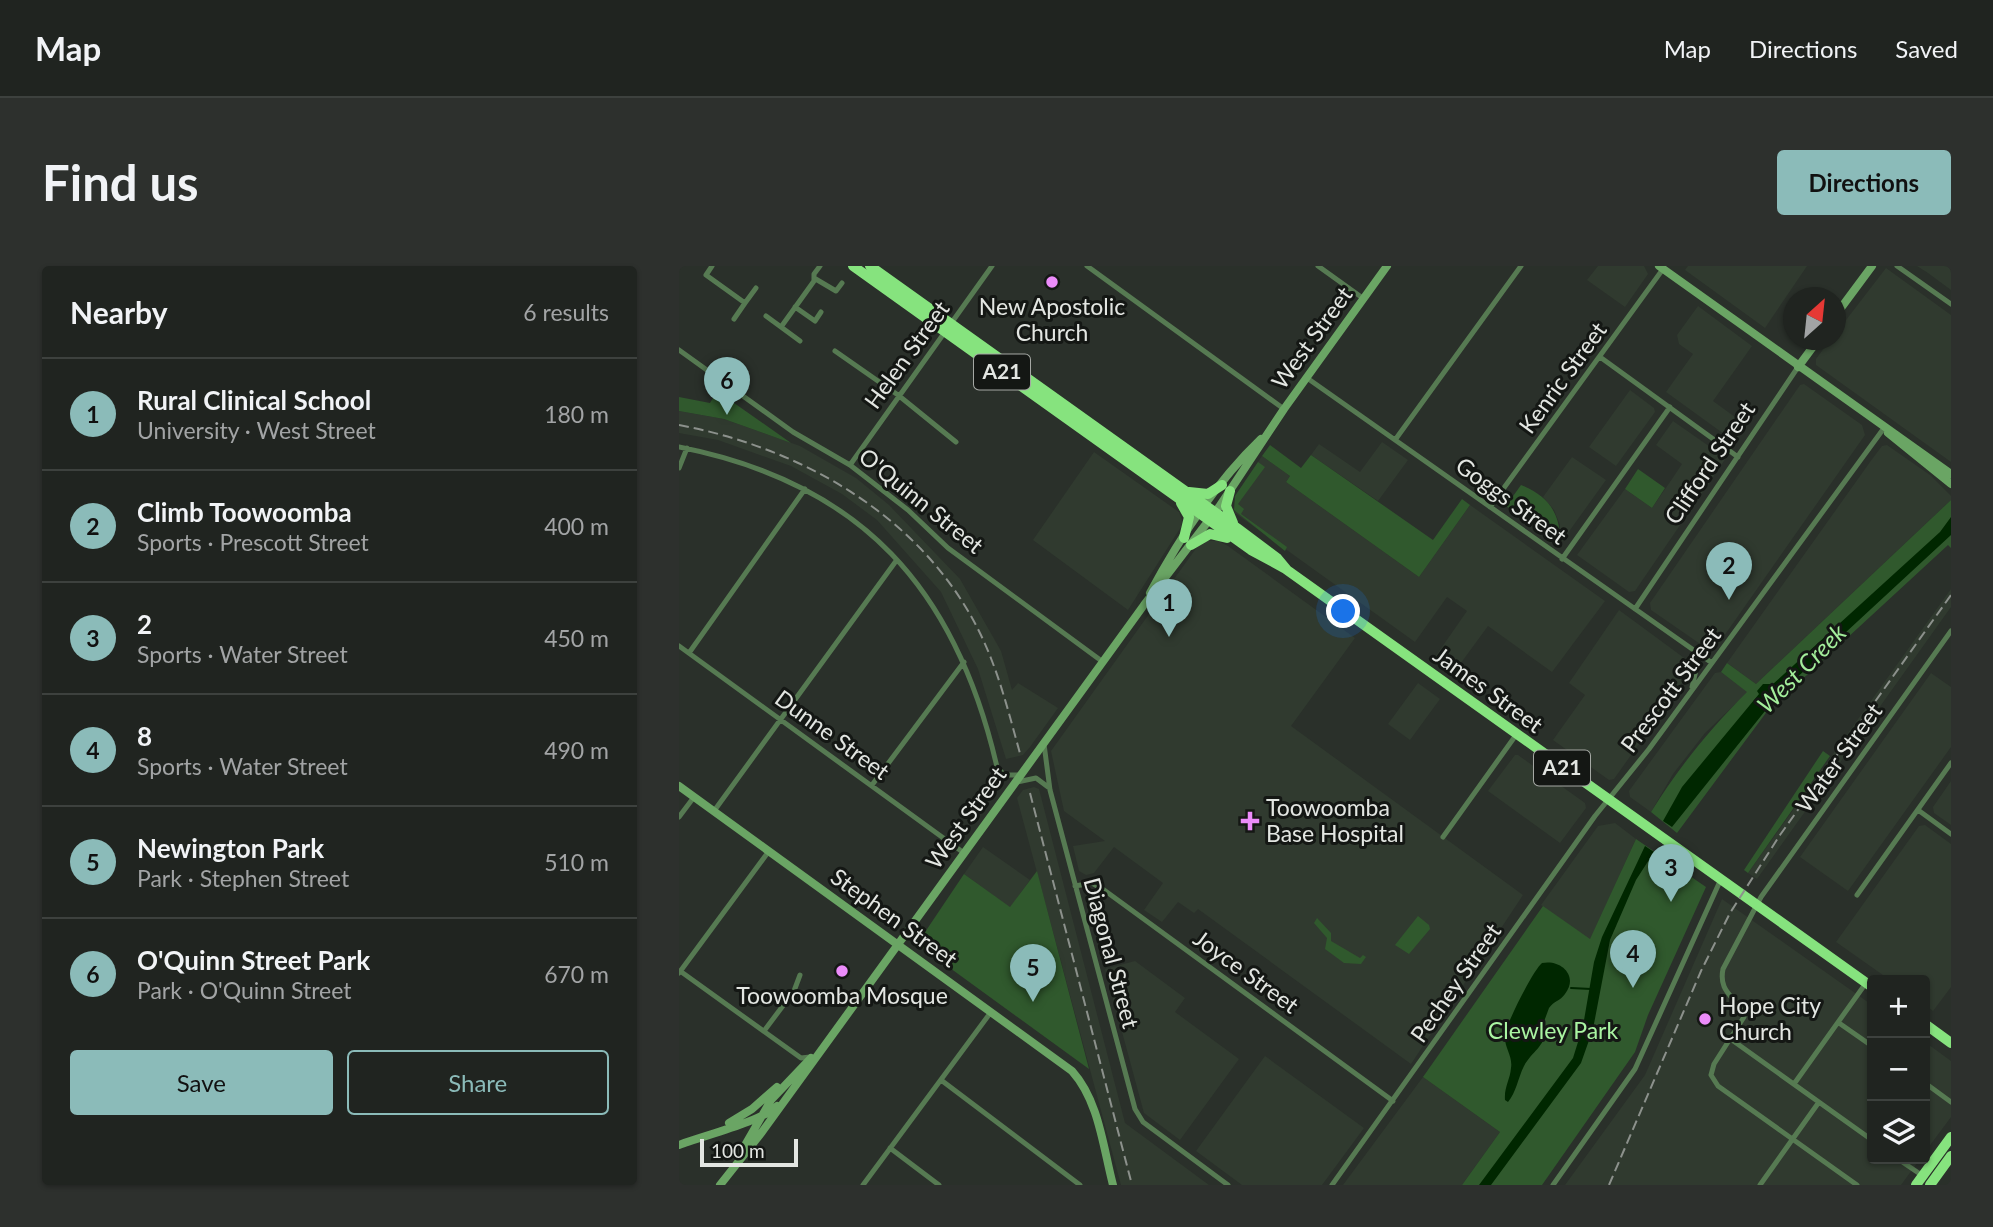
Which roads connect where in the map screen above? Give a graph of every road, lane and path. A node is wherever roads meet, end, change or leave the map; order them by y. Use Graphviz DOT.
graph roads {
  1 [pos="712,266"];
  2 [pos="820,266"];
  3 [pos="853,266"];
  4 [pos="870,266"];
  5 [pos="992,266"];
  6 [pos="1087,266"];
  7 [pos="1318,266"];
  8 [pos="1387,266"];
  9 [pos="1521,266"];
  10 [pos="1872,266"];
  11 [pos="1897,266"];
  12 [pos="1661,267"];
  13 [pos="814,278"];
  14 [pos="842,283"];
  15 [pos="756,288"];
  16 [pos="1364,299"];
  17 [pos="1846,302"];
  18 [pos="745,303"];
  19 [pos="1951,304"];
  20 [pos="795,307"];
  21 [pos="821,312"];
  22 [pos="766,316"];
  23 [pos="734,318"];
  24 [pos="781,327"];
  25 [pos="948,328"];
  26 [pos="800,341"];
  27 [pos="679,350"];
  28 [pos="1811,350"];
  29 [pos="835,351"];
  30 [pos="1600,357"];
  31 [pos="1798,367"];
  32 [pos="1307,378"];
  33 [pos="898,396"];
  34 [pos="1670,407"];
  35 [pos="1284,409"];
  36 [pos="1884,428"];
  37 [pos="1395,440"];
  38 [pos="956,442"];
  39 [pos="679,447"];
  40 [pos="687,448"];
  41 [pos="1738,457"];
  42 [pos="850,465"];
  43 [pos="679,468"];
  44 [pos="1951,474"];
  45 [pos="1951,484"];
  46 [pos="1226,488"];
  47 [pos="805,489"];
  48 [pos="1181,494"];
  49 [pos="1490,507"];
  50 [pos="1208,513"];
  51 [pos="1237,528"];
  52 [pos="1188,541"];
  53 [pos="1246,547"];
  54 [pos="1562,559"];
  55 [pos="896,561"];
  56 [pos="1287,570"];
  57 [pos="1635,609"];
  58 [pos="1951,631"];
  59 [pos="679,646"];
  60 [pos="1695,651"];
  61 [pos="689,653"];
  62 [pos="964,662"];
  63 [pos="1103,662"];
  64 [pos="1712,663"];
  65 [pos="1691,690"];
  66 [pos="781,719"];
  67 [pos="1516,735"];
  68 [pos="1044,744"];
  69 [pos="1951,764"];
  70 [pos="1018,779"];
  71 [pos="872,785"];
  72 [pos="679,786"];
  73 [pos="1050,790"];
  74 [pos="694,797"];
  75 [pos="1608,801"];
  76 [pos="1918,810"];
  77 [pos="714,811"];
  78 [pos="679,817"];
  79 [pos="1951,834"];
  80 [pos="1443,837"];
  81 [pos="769,851"];
  82 [pos="964,853"];
  83 [pos="1721,879"];
  84 [pos="1075,886"];
  85 [pos="1857,895"];
  86 [pos="1757,905"];
  87 [pos="899,946"];
  88 [pos="680,972"];
  89 [pos="800,975"];
  90 [pos="1867,984"];
  91 [pos="1867,988"];
  92 [pos="991,1012"];
  93 [pos="1839,1023"];
  94 [pos="1930,1028"];
  95 [pos="764,1031"];
  96 [pos="1732,1040"];
  97 [pos="1867,1043"];
  98 [pos="1951,1043"];
  99 [pos="815,1055"];
  100 [pos="801,1058"];
  101 [pos="801,1072"];
  102 [pos="787,1080"];
  103 [pos="941,1080"];
  104 [pos="1794,1084"];
  105 [pos="1930,1087"];
  106 [pos="1393,1101"];
  107 [pos="1819,1102"];
  108 [pos="1951,1102"];
  109 [pos="761,1116"];
  110 [pos="717,1130"];
  111 [pos="1867,1136"];
  112 [pos="1951,1137"];
  113 [pos="1793,1139"];
  114 [pos="679,1145"];
  115 [pos="890,1148"];
  116 [pos="1951,1156"];
  117 [pos="1903,1164"];
  118 [pos="734,1165"];
  119 [pos="1923,1182"];
  120 [pos="1111,1184"];
  121 [pos="720,1185"];
  122 [pos="863,1185"];
  123 [pos="939,1185"];
  124 [pos="1080,1185"];
  125 [pos="1228,1185"];
  126 [pos="1332,1185"];
  127 [pos="1553,1185"];
  128 [pos="1760,1185"];
  129 [pos="1857,1185"];
  1 -- 18 [label="street"];
  2 -- 13 [label="street"];
  3 -- 25 [label="highway, James Street / A21"];
  4 -- 25 [label="highway, James Street / A21"];
  5 -- 25 [label="street, Helen Street"];
  6 -- 35 [label="street"];
  7 -- 16 [label="street"];
  8 -- 16 [label="main road, West Street"];
  9 -- 37 [label="street"];
  10 -- 17 [label="main road"];
  11 -- 19 [label="street"];
  12 -- 30 [label="street, Kenric Street"];
  12 -- 31 [label="main road"];
  13 -- 14 [label="street"];
  13 -- 20 [label="street"];
  15 -- 18 [label="street"];
  16 -- 32 [label="main road, West Street"];
  18 -- 23 [label="street"];
  20 -- 21 [label="street"];
  20 -- 24 [label="street"];
  22 -- 24 [label="street"];
  24 -- 26 [label="street"];
  25 -- 33 [label="street, Helen Street"];
  25 -- 48 [label="highway, James Street / A21"];
  27 -- 42 [label="street, O'Quinn Street"];
  28 -- 31 [label="main road, Clifford Street"];
  29 -- 33 [label="street"];
  30 -- 34 [label="street"];
  30 -- 49 [label="street, Kenric Street"];
  31 -- 36 [label="main road"];
  31 -- 41 [label="street, Clifford Street"];
  32 -- 35 [label="main road, West Street"];
  32 -- 37 [label="street, Goggs Street"];
  33 -- 38 [label="street"];
  33 -- 42 [label="street, Helen Street"];
  34 -- 41 [label="street"];
  34 -- 54 [label="street"];
  35 -- 46 [label="main road, West Street"];
  36 -- 44 [label="main road"];
  36 -- 45 [label="main road"];
  36 -- 64 [label="street, Prescott Street"];
  37 -- 49 [label="street, Goggs Street"];
  39 -- 40 [label="street"];
  40 -- 43 [label="street"];
  40 -- 47 [label="street"];
  41 -- 57 [label="street, Clifford Street"];
  42 -- 63 [label="street, O'Quinn Street"];
  46 -- 48 [label="highway"];
  46 -- 50 [label="main road, West Street"];
  46 -- 51 [label="highway"];
  47 -- 55 [label="street"];
  47 -- 61 [label="street"];
  48 -- 50 [label="highway, James Street / A21"];
  48 -- 52 [label="highway"];
  49 -- 54 [label="street, Goggs Street"];
  50 -- 51 [label="highway, James Street / A21"];
  50 -- 52 [label="main road, West Street"];
  50 -- 53 [label="highway, James Street / A21"];
  51 -- 56 [label="highway, James Street / A21"];
  52 -- 53 [label="highway"];
  52 -- 63 [label="main road, West Street"];
  53 -- 56 [label="highway, James Street / A21"];
  54 -- 57 [label="street, Goggs Street"];
  55 -- 62 [label="street"];
  55 -- 66 [label="street"];
  56 -- 67 [label="highway, James Street / A21"];
  57 -- 60 [label="street, Goggs Street"];
  58 -- 86 [label="street, Water Street"];
  59 -- 61 [label="street, Dunne Street"];
  60 -- 64 [label="street, Goggs Street"];
  60 -- 65 [label="street"];
  61 -- 66 [label="street, Dunne Street"];
  62 -- 70 [label="street"];
  62 -- 71 [label="street"];
  63 -- 68 [label="main road, West Street"];
  64 -- 65 [label="street, Prescott Street"];
  65 -- 75 [label="street, Prescott Street"];
  66 -- 71 [label="street, Dunne Street"];
  66 -- 77 [label="street"];
  67 -- 75 [label="highway, James Street / A21"];
  67 -- 80 [label="street"];
  68 -- 70 [label="main road, West Street"];
  68 -- 73 [label="street, Diagonal Street"];
  69 -- 76 [label="street"];
  70 -- 73 [label="street"];
  70 -- 82 [label="main road, West Street"];
  71 -- 82 [label="street, Dunne Street"];
  72 -- 74 [label="main road, Stephen Street"];
  73 -- 84 [label="street, Diagonal Street"];
  74 -- 77 [label="main road, Stephen Street"];
  74 -- 78 [label="street"];
  75 -- 83 [label="highway, James Street / A21"];
  75 -- 106 [label="street, Pechey Street"];
  76 -- 79 [label="street"];
  76 -- 85 [label="street"];
  77 -- 81 [label="main road, Stephen Street"];
  81 -- 87 [label="main road, Stephen Street"];
  81 -- 88 [label="street"];
  82 -- 87 [label="main road, West Street"];
  83 -- 86 [label="highway, James Street / A21"];
  83 -- 127 [label="street"];
  84 -- 106 [label="street, Joyce Street"];
  84 -- 125 [label="street, Diagonal Street"];
  86 -- 90 [label="highway, James Street / A21"];
  86 -- 96 [label="street, Water Street"];
  87 -- 92 [label="main road, Stephen Street"];
  87 -- 99 [label="main road, West Street"];
  88 -- 95 [label="street"];
  89 -- 95 [label="street"];
  91 -- 93 [label="street"];
  92 -- 103 [label="street"];
  92 -- 120 [label="main road, Stephen Street"];
  93 -- 97 [label="street"];
  93 -- 104 [label="street"];
  94 -- 98 [label="highway"];
  95 -- 100 [label="street"];
  96 -- 104 [label="street"];
  96 -- 113 [label="street"];
  99 -- 100 [label="street"];
  99 -- 101 [label="main road, West Street"];
  100 -- 101 [label="street"];
  101 -- 102 [label="main road"];
  101 -- 109 [label="main road"];
  101 -- 118 [label="main road"];
  102 -- 109 [label="main road"];
  102 -- 110 [label="main road"];
  103 -- 115 [label="street"];
  103 -- 124 [label="street"];
  104 -- 107 [label="street"];
  105 -- 108 [label="street"];
  106 -- 126 [label="street, Pechey Street"];
  107 -- 111 [label="street"];
  107 -- 113 [label="street"];
  109 -- 110 [label="main road"];
  109 -- 118 [label="main road"];
  110 -- 114 [label="main road"];
  112 -- 119 [label="highway"];
  113 -- 128 [label="street"];
  113 -- 129 [label="street"];
  115 -- 122 [label="street"];
  115 -- 123 [label="street"];
  116 -- 119 [label="highway"];
  117 -- 119 [label="street"];
  118 -- 121 [label="main road"];
}
